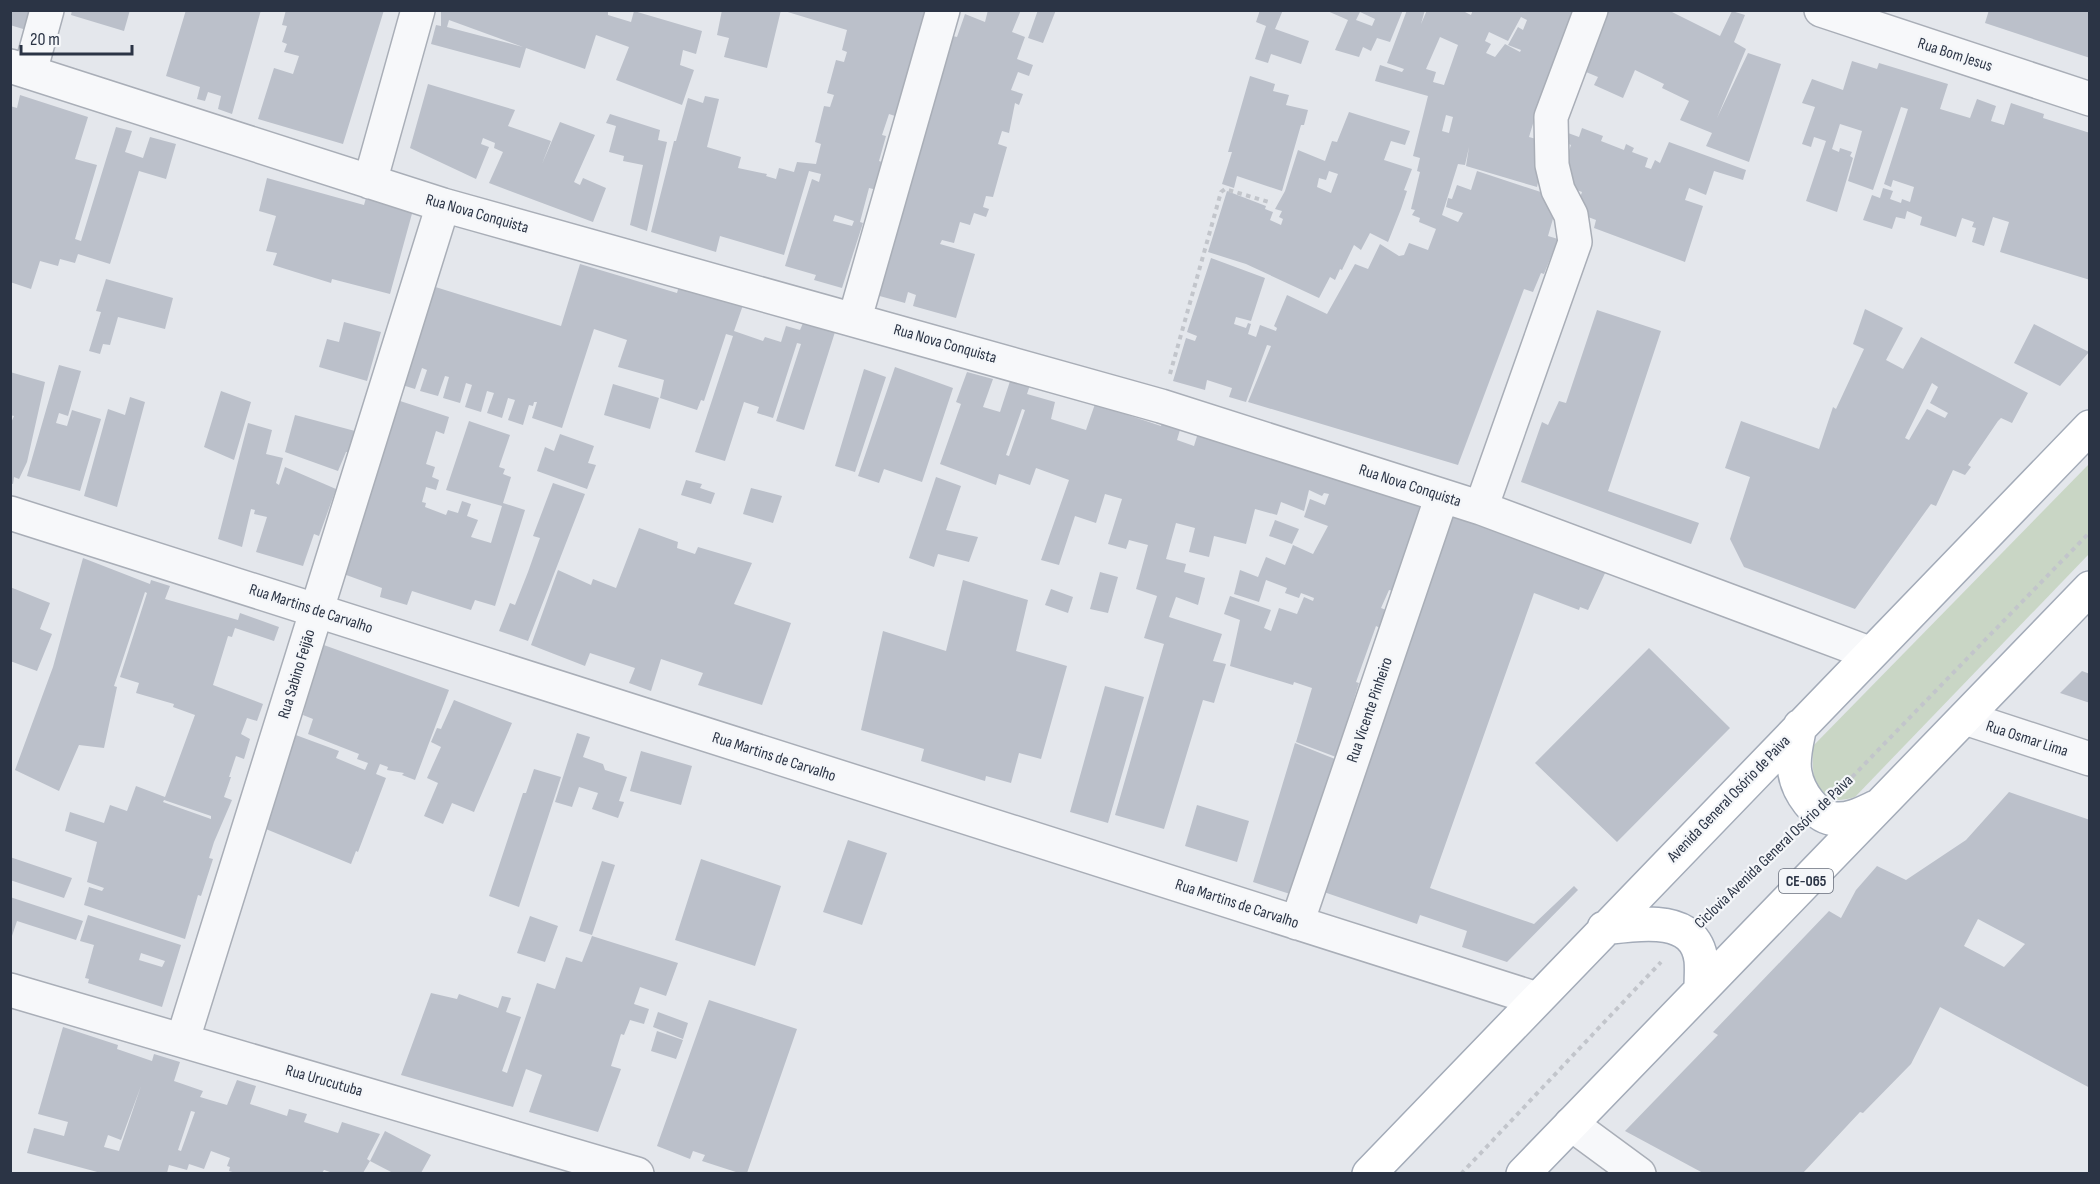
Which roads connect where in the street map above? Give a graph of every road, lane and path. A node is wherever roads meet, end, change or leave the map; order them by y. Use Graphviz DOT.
graph roads {
  1 [pos="47,10"];
  2 [pos="418,10"];
  3 [pos="943,10"];
  4 [pos="1591,10"];
  5 [pos="1821,10"];
  6 [pos="20,69"];
  7 [pos="2090,99"];
  8 [pos="370,182"];
  9 [pos="1272,202"];
  10 [pos="443,205"];
  11 [pos="855,318"];
  12 [pos="1161,406"];
  13 [pos="2090,427"];
  14 [pos="1442,496"];
  15 [pos="1481,508"];
  16 [pos="10,513"];
  17 [pos="2090,532"];
  18 [pos="2084,599"];
  19 [pos="316,611"];
  20 [pos="1869,653"];
  21 [pos="1965,718"];
  22 [pos="1800,726"];
  23 [pos="2090,759"];
  24 [pos="1879,806"];
  25 [pos="1818,812"];
  26 [pos="1297,923"];
  27 [pos="1604,928"];
  28 [pos="1687,935"];
  29 [pos="1701,988"];
  30 [pos="10,990"];
  31 [pos="1537,999"];
  32 [pos="183,1039"];
  33 [pos="1571,1124"];
  34 [pos="637,1173"];
  35 [pos="1369,1173"];
  36 [pos="1461,1173"];
  37 [pos="1523,1173"];
  38 [pos="1639,1173"];
  1 -- 6 [label="street"];
  2 -- 8 [label="street"];
  3 -- 11 [label="street"];
  4 -- 15 [label="street"];
  5 -- 7 [label="street, Rua Bom Jesus"];
  6 -- 8 [label="street, Rua Nova Conquista"];
  8 -- 10 [label="street, Rua Nova Conquista"];
  9 -- 12 [label="path"];
  10 -- 11 [label="street, Rua Nova Conquista"];
  10 -- 19 [label="street, Rua Sabino Feijão"];
  11 -- 12 [label="street, Rua Nova Conquista"];
  12 -- 14 [label="street, Rua Nova Conquista"];
  13 -- 20 [label="main road, Avenida General Osório de Paiva"];
  14 -- 15 [label="street, Rua Nova Conquista"];
  14 -- 26 [label="street, Rua Vicente Pinheiro"];
  15 -- 20 [label="street, Rua Nova Conquista"];
  16 -- 19 [label="street, Rua Martins de Carvalho"];
  17 -- 25 [label="path, Ciclovia Avenida General Osório de Paiva"];
  18 -- 21 [label="main road, CE-065"];
  19 -- 26 [label="street, Rua Martins de Carvalho"];
  19 -- 32 [label="street, Rua Sabino Feijão"];
  20 -- 22 [label="main road, Avenida General Osório de Paiva"];
  21 -- 23 [label="street, Rua Osmar Lima"];
  21 -- 24 [label="main road, CE-065"];
  22 -- 25 [label="main road"];
  22 -- 27 [label="main road, Avenida General Osório de Paiva"];
  24 -- 25 [label="main road"];
  24 -- 29 [label="main road, CE-065"];
  25 -- 28 [label="path, Ciclovia Avenida General Osório de Paiva"];
  26 -- 31 [label="street, Rua Martins de Carvalho"];
  27 -- 28 [label="main road"];
  27 -- 31 [label="main road, Avenida General Osório de Paiva"];
  28 -- 29 [label="main road"];
  28 -- 36 [label="path, Ciclovia Avenida General Osório de Paiva"];
  29 -- 33 [label="main road, CE-065"];
  30 -- 32 [label="street, Rua Urucutuba"];
  31 -- 35 [label="main road, Avenida General Osório de Paiva"];
  32 -- 34 [label="street, Rua Urucutuba"];
  33 -- 37 [label="main road, CE-065"];
  33 -- 38 [label="street"];
}
